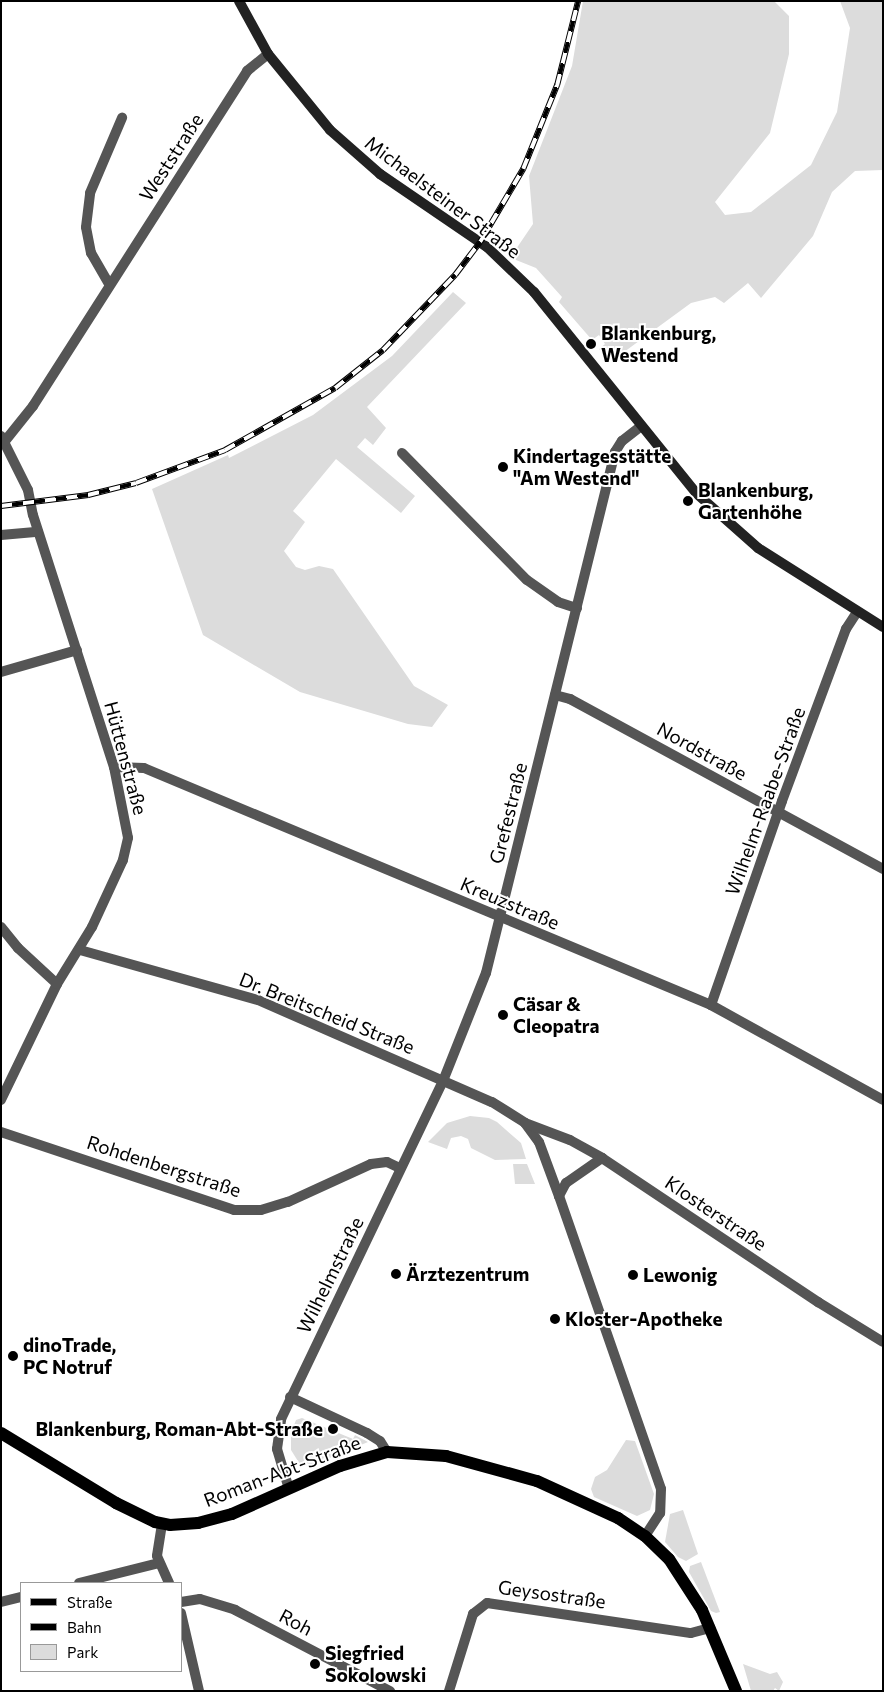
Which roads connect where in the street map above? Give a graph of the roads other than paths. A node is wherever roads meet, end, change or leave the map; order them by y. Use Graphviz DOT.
graph roads {
  1 [pos="239,1"];
  2 [pos="268,54"];
  3 [pos="122,118"];
  4 [pos="109,284"];
  5 [pos="641,426"];
  6 [pos="3,439"];
  7 [pos="402,453"];
  8 [pos="38,532"];
  9 [pos="1,535"];
  10 [pos="577,608"];
  11 [pos="857,612"];
  12 [pos="883,627"];
  13 [pos="77,650"];
  14 [pos="1,672"];
  15 [pos="555,694"];
  16 [pos="114,767"];
  17 [pos="778,813"];
  18 [pos="883,869"];
  19 [pos="500,918"];
  20 [pos="1,927"];
  21 [pos="80,950"];
  22 [pos="57,984"];
  23 [pos="711,1005"];
  24 [pos="443,1081"];
  25 [pos="1,1100"];
  26 [pos="883,1100"];
  27 [pos="525,1124"];
  28 [pos="1,1132"];
  29 [pos="602,1158"];
  30 [pos="400,1168"];
  31 [pos="559,1196"];
  32 [pos="883,1342"];
  33 [pos="290,1397"];
  34 [pos="1,1433"];
  35 [pos="387,1452"];
  36 [pos="289,1489"];
  37 [pos="162,1524"];
  38 [pos="645,1536"];
  39 [pos="159,1563"];
  40 [pos="83,1582"];
  41 [pos="168,1582"];
  42 [pos="20,1598"];
  43 [pos="1,1602"];
  44 [pos="182,1602"];
  45 [pos="182,1617"];
  46 [pos="710,1628"];
  47 [pos="200,1691"];
  48 [pos="390,1691"];
  49 [pos="449,1691"];
  50 [pos="736,1691"];
  1 -- 2 [label="street, Michaelsteiner Straße"];
  2 -- 4 [label="street, Weststraße"];
  2 -- 5 [label="street, Michaelsteiner Straße"];
  3 -- 4 [label="street"];
  4 -- 6 [label="street, Weststraße"];
  5 -- 10 [label="street, Grefestraße"];
  5 -- 11 [label="street, Michaelsteiner Straße"];
  6 -- 8 [label="street, Hüttenstraße"];
  7 -- 10 [label="street"];
  8 -- 9 [label="street"];
  8 -- 13 [label="street, Hüttenstraße"];
  10 -- 15 [label="street, Grefestraße"];
  11 -- 12 [label="street, Michaelsteiner Straße"];
  11 -- 17 [label="street, Wilhelm-Raabe-Straße"];
  13 -- 14 [label="street"];
  13 -- 16 [label="street, Hüttenstraße"];
  15 -- 17 [label="street, Nordstraße"];
  15 -- 19 [label="street, Grefestraße"];
  16 -- 19 [label="street, Kreuzstraße"];
  16 -- 21 [label="street, Hüttenstraße"];
  17 -- 18 [label="street, Nordstraße"];
  17 -- 23 [label="street, Wilhelm-Raabe-Straße"];
  19 -- 23 [label="street, Kreuzstraße"];
  19 -- 24 [label="street, Grefestraße"];
  20 -- 22 [label="street"];
  21 -- 22 [label="street, Hüttenstraße"];
  21 -- 24 [label="street, Dr. Breitscheid Straße"];
  22 -- 25 [label="street, Hüttenstraße"];
  23 -- 26 [label="street, Kreuzstraße"];
  24 -- 27 [label="street, Dr. Breitscheid Straße"];
  24 -- 30 [label="street, Wilhelmstraße"];
  27 -- 29 [label="street, Klosterstraße"];
  27 -- 31 [label="street"];
  28 -- 30 [label="street, Rohdenbergstraße"];
  29 -- 31 [label="street"];
  29 -- 32 [label="street, Klosterstraße"];
  30 -- 33 [label="street, Wilhelmstraße"];
  31 -- 38 [label="street"];
  33 -- 35 [label="street, Roman-Abt-Straße"];
  33 -- 36 [label="street, Wilhelmstraße"];
  34 -- 37 [label="main road"];
  35 -- 36 [label="main road, Roman-Abt-Straße"];
  35 -- 38 [label="main road, Roman-Abt-Straße"];
  36 -- 37 [label="main road, Roman-Abt-Straße"];
  37 -- 39 [label="street"];
  38 -- 46 [label="main road, Roman-Abt-Straße"];
  39 -- 40 [label="street"];
  39 -- 41 [label="street"];
  42 -- 43 [label="street"];
  44 -- 48 [label="street, Roh"];
  45 -- 47 [label="street"];
  46 -- 49 [label="street, Geysostraße"];
  46 -- 50 [label="main road, Roman-Abt-Straße"];
}
